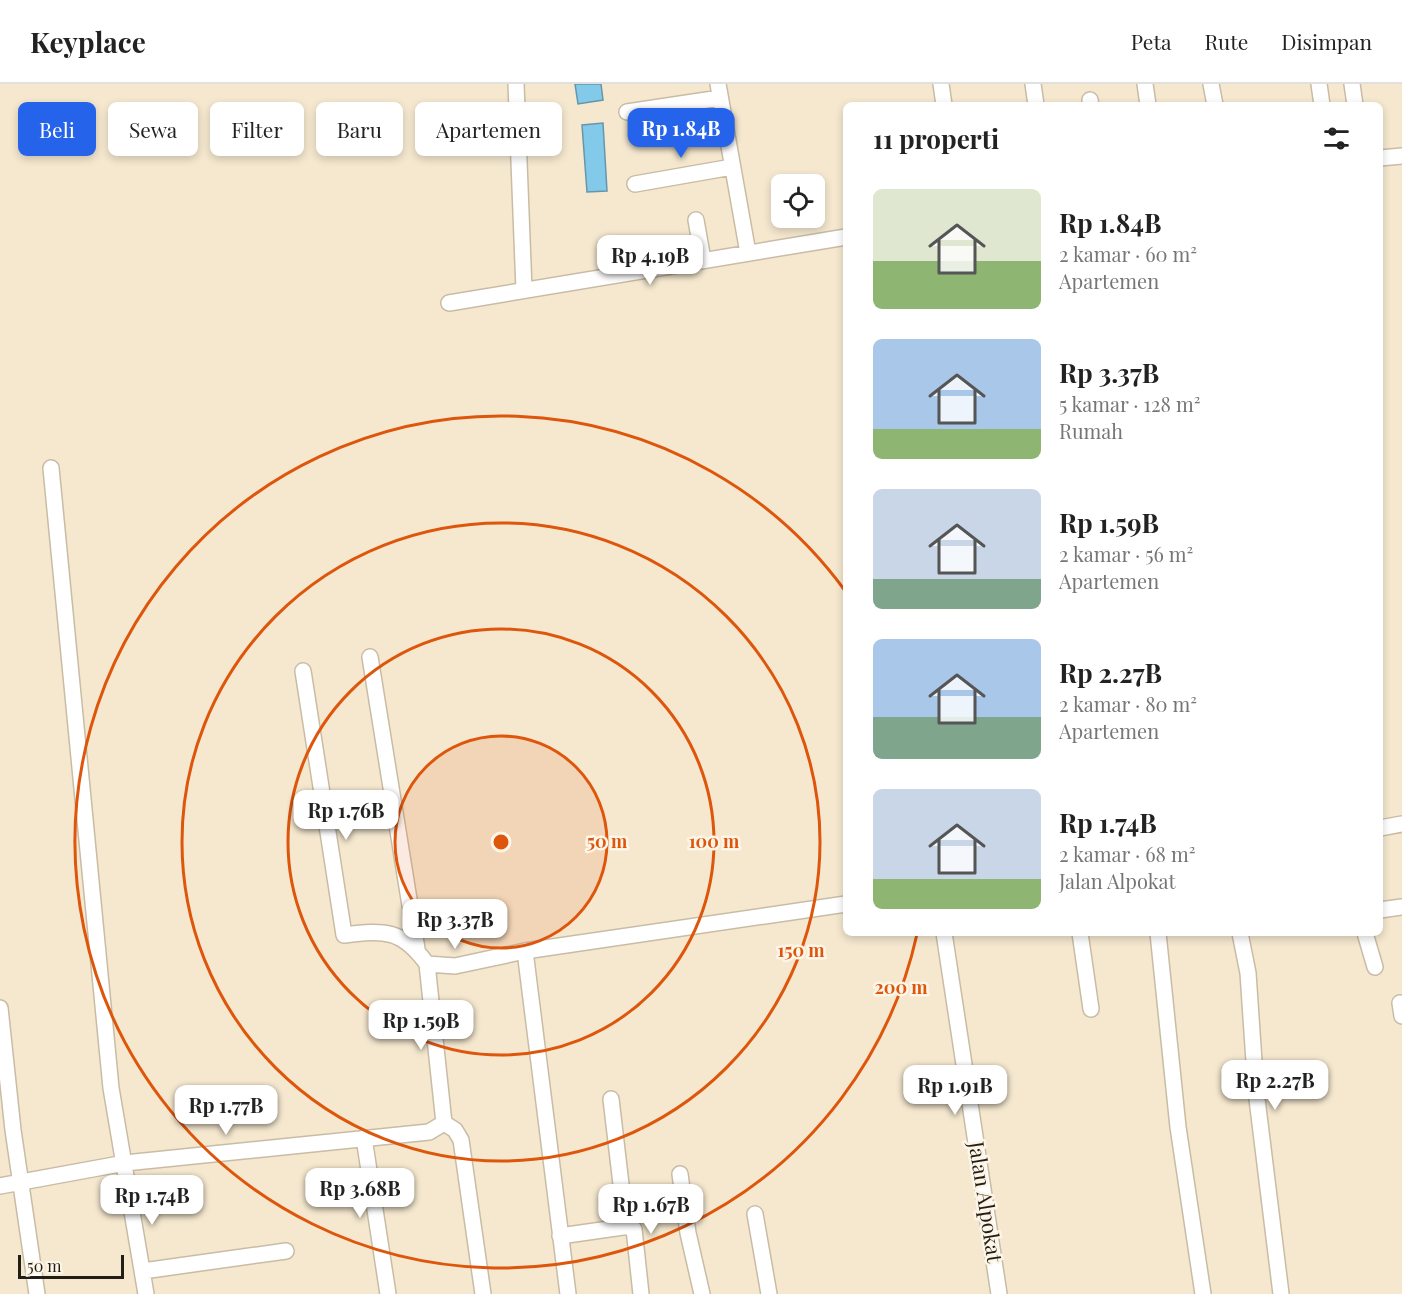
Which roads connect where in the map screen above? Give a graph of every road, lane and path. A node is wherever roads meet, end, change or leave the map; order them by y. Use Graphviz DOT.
graph roads {
  1 [pos="516,84"];
  2 [pos="941,84"];
  3 [pos="1033,84"];
  4 [pos="1145,84"];
  5 [pos="1211,84"];
  6 [pos="1319,84"];
  7 [pos="1352,84"];
  8 [pos="719,91"];
  9 [pos="944,102"];
  10 [pos="1036,102"];
  11 [pos="1148,102"];
  12 [pos="1214,102"];
  13 [pos="1322,102"];
  14 [pos="1355,102"];
  15 [pos="627,112"];
  16 [pos="1402,156"];
  17 [pos="1383,158"];
  18 [pos="732,167"];
  19 [pos="635,184"];
  20 [pos="696,220"];
  21 [pos="843,237"];
  22 [pos="748,253"];
  23 [pos="703,260"];
  24 [pos="524,290"];
  25 [pos="449,303"];
  26 [pos="51,468"];
  27 [pos="370,657"];
  28 [pos="303,670"];
  29 [pos="1402,824"];
  30 [pos="1383,827"];
  31 [pos="843,904"];
  32 [pos="1402,907"];
  33 [pos="1383,910"];
  34 [pos="944,936"];
  35 [pos="1080,936"];
  36 [pos="1158,936"];
  37 [pos="1241,936"];
  38 [pos="1366,936"];
  39 [pos="417,949"];
  40 [pos="525,951"];
  41 [pos="427,964"];
  42 [pos="1375,967"];
  43 [pos="0,1008"];
  44 [pos="1091,1009"];
  45 [pos="610,1099"];
  46 [pos="0,1121"];
  47 [pos="444,1123"];
  48 [pos="13,1130"];
  49 [pos="364,1138"];
  50 [pos="125,1163"];
  51 [pos="680,1174"];
  52 [pos="20,1182"];
  53 [pos="0,1186"];
  54 [pos="755,1214"];
  55 [pos="626,1227"];
  56 [pos="560,1236"];
  57 [pos="286,1251"];
  58 [pos="143,1271"];
  59 [pos="37,1294"];
  60 [pos="146,1294"];
  61 [pos="388,1294"];
  62 [pos="483,1294"];
  63 [pos="568,1294"];
  64 [pos="641,1294"];
  65 [pos="702,1294"];
  66 [pos="769,1294"];
  67 [pos="999,1294"];
  68 [pos="1203,1294"];
  69 [pos="1281,1294"];
  1 -- 24 [label="street"];
  2 -- 9 [label="street"];
  3 -- 10 [label="street"];
  4 -- 11 [label="street"];
  5 -- 12 [label="street"];
  6 -- 13 [label="street"];
  7 -- 14 [label="street"];
  8 -- 15 [label="street"];
  8 -- 18 [label="street"];
  16 -- 17 [label="street"];
  18 -- 19 [label="street"];
  18 -- 22 [label="street"];
  20 -- 23 [label="street"];
  21 -- 22 [label="street"];
  22 -- 23 [label="street"];
  23 -- 24 [label="street"];
  24 -- 25 [label="street"];
  26 -- 50 [label="street"];
  27 -- 39 [label="street"];
  28 -- 39 [label="street"];
  29 -- 30 [label="street"];
  31 -- 40 [label="street"];
  32 -- 33 [label="street"];
  34 -- 67 [label="street, Jalan Alpokat"];
  35 -- 44 [label="street"];
  36 -- 68 [label="street"];
  37 -- 69 [label="street"];
  38 -- 42 [label="street"];
  39 -- 41 [label="street"];
  40 -- 41 [label="street"];
  40 -- 56 [label="street"];
  41 -- 47 [label="street"];
  43 -- 48 [label="street"];
  45 -- 55 [label="street"];
  46 -- 48 [label="street"];
  47 -- 49 [label="street"];
  47 -- 62 [label="street"];
  48 -- 52 [label="street"];
  49 -- 50 [label="street"];
  49 -- 61 [label="street"];
  50 -- 52 [label="street"];
  50 -- 58 [label="street"];
  51 -- 65 [label="street"];
  52 -- 53 [label="street"];
  52 -- 59 [label="street"];
  54 -- 66 [label="street"];
  55 -- 56 [label="street"];
  55 -- 64 [label="street"];
  56 -- 63 [label="street"];
  57 -- 58 [label="street"];
  58 -- 60 [label="street"];
}
